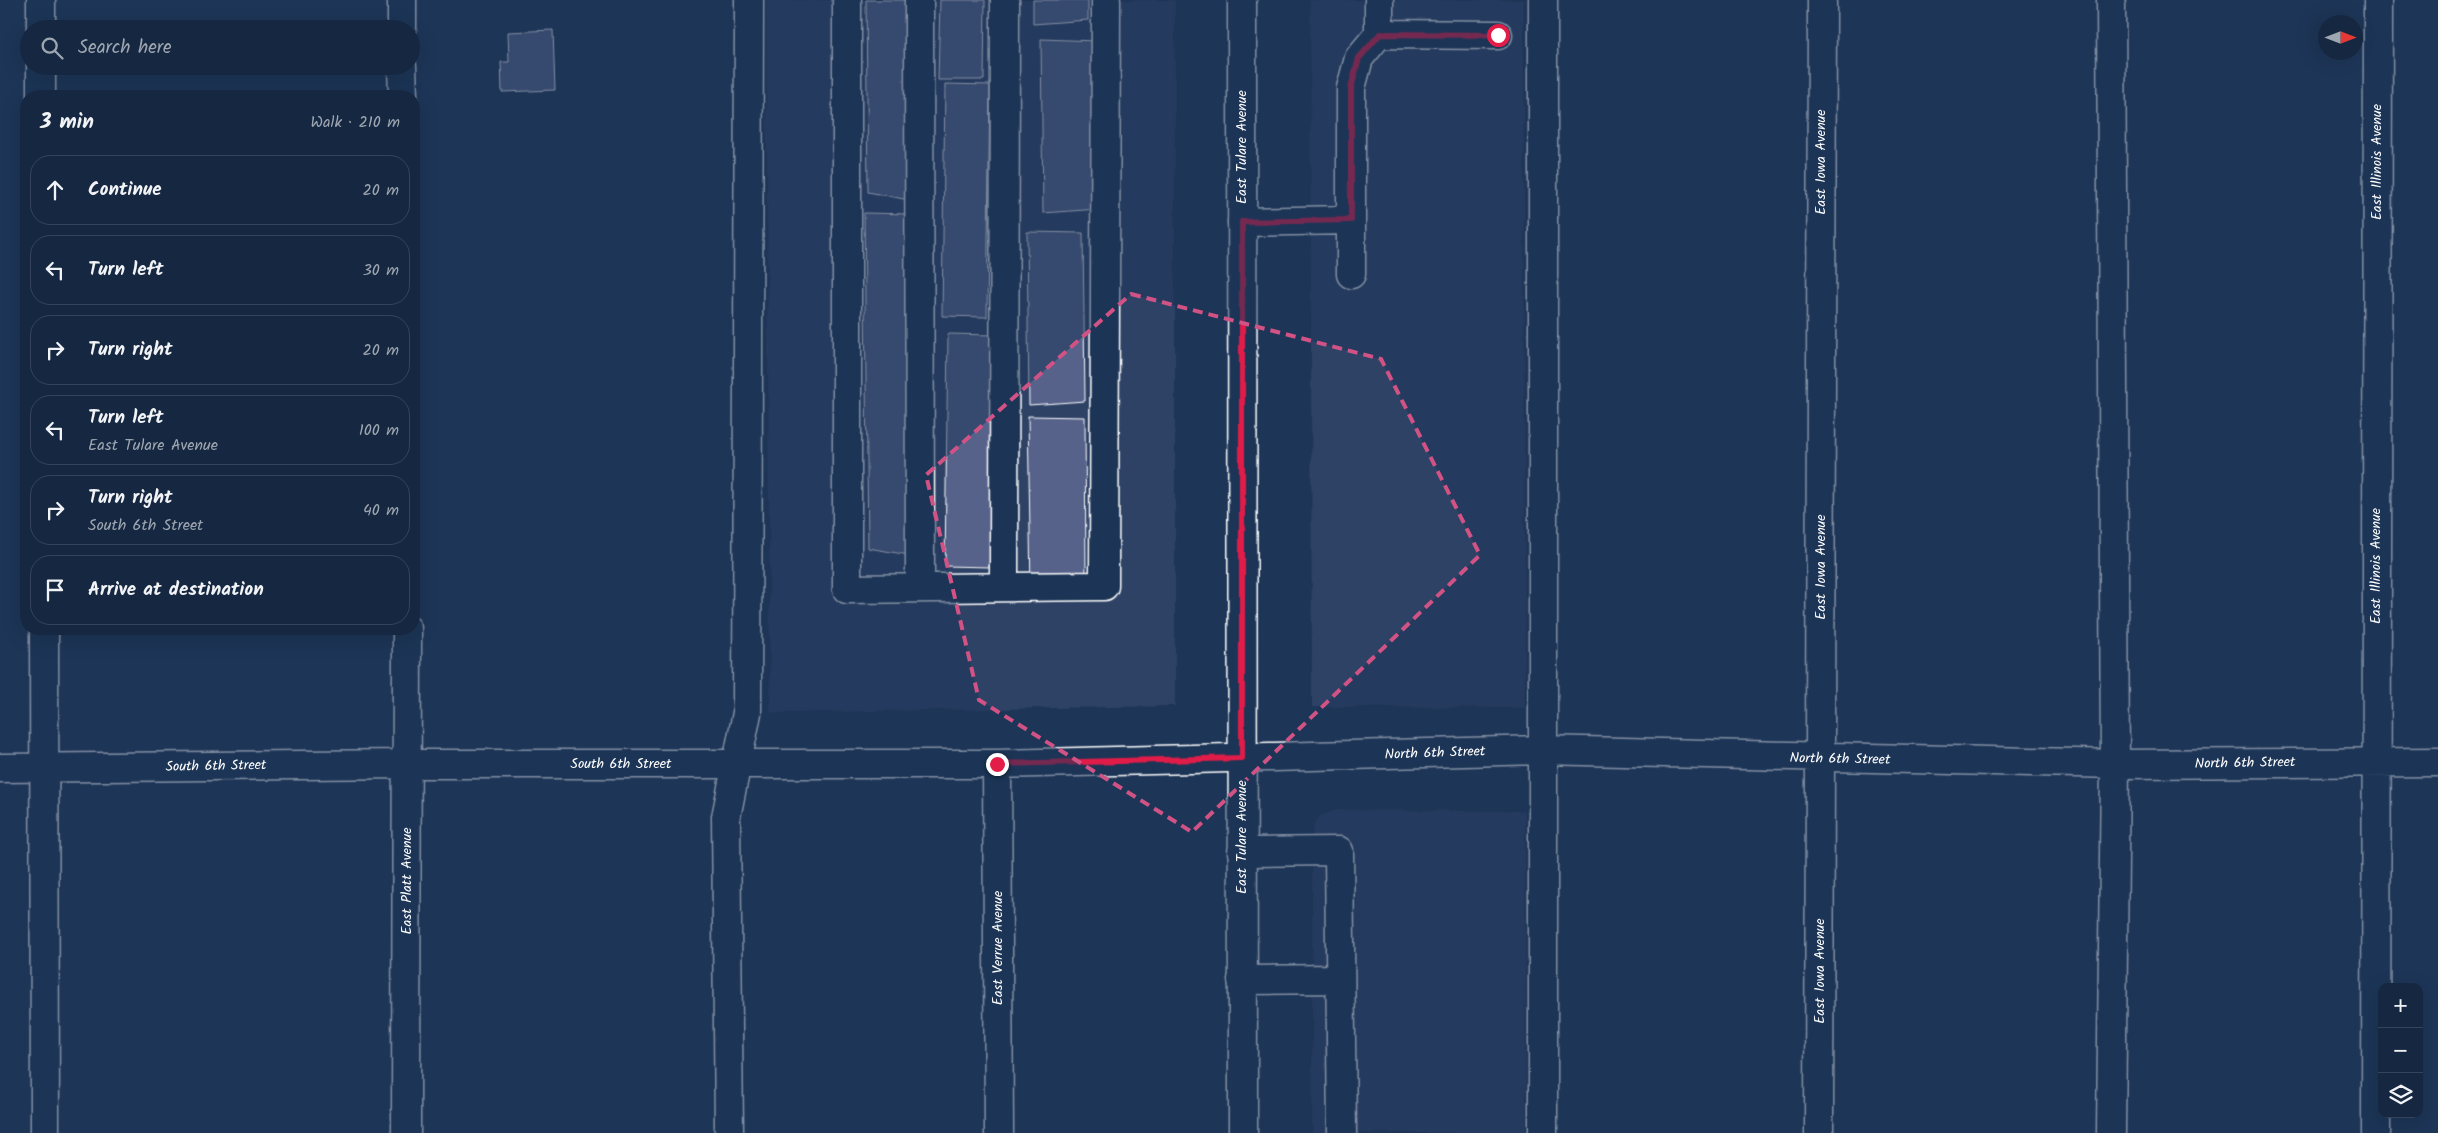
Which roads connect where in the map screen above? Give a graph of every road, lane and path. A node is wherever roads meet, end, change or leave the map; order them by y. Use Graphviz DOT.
graph roads {
  1 [pos="41,0"];
  2 [pos="402,0"];
  3 [pos="750,0"];
  4 [pos="847,0"];
  5 [pos="919,0"];
  6 [pos="1005,0"];
  7 [pos="1106,0"];
  8 [pos="1242,0"];
  9 [pos="1379,0"];
  10 [pos="1543,0"];
  11 [pos="1822,0"];
  12 [pos="2111,0"];
  13 [pos="2378,0"];
  14 [pos="41,20"];
  15 [pos="402,20"];
  16 [pos="1380,34"];
  17 [pos="1498,35"];
  18 [pos="41,75"];
  19 [pos="402,75"];
  20 [pos="41,90"];
  21 [pos="403,90"];
  22 [pos="1351,220"];
  23 [pos="1242,222"];
  24 [pos="1351,274"];
  25 [pos="1004,587"];
  26 [pos="920,588"];
  27 [pos="44,635"];
  28 [pos="407,635"];
  29 [pos="1542,750"];
  30 [pos="1242,758"];
  31 [pos="1820,758"];
  32 [pos="2376,761"];
  33 [pos="2438,762"];
  34 [pos="408,764"];
  35 [pos="736,764"];
  36 [pos="997,764"];
  37 [pos="2115,764"];
  38 [pos="0,768"];
  39 [pos="45,769"];
  40 [pos="1242,852"];
  41 [pos="1340,979"];
  42 [pos="1242,980"];
  43 [pos="45,1133"];
  44 [pos="406,1133"];
  45 [pos="728,1133"];
  46 [pos="999,1133"];
  47 [pos="1243,1133"];
  48 [pos="1342,1133"];
  49 [pos="1543,1133"];
  50 [pos="1819,1133"];
  51 [pos="2111,1133"];
  52 [pos="2376,1133"];
  1 -- 14 [label="street"];
  2 -- 15 [label="street"];
  3 -- 35 [label="street"];
  4 -- 26 [label="street"];
  5 -- 26 [label="street"];
  6 -- 25 [label="street"];
  7 -- 25 [label="street"];
  8 -- 23 [label="street, East Tulare Avenue"];
  9 -- 16 [label="street"];
  10 -- 29 [label="street"];
  11 -- 31 [label="street, East Iowa Avenue"];
  12 -- 37 [label="street"];
  13 -- 32 [label="street, East Illinois Avenue"];
  16 -- 17 [label="street"];
  16 -- 22 [label="street"];
  18 -- 20 [label="street"];
  19 -- 21 [label="street"];
  22 -- 23 [label="street"];
  22 -- 24 [label="street"];
  23 -- 30 [label="street, East Tulare Avenue"];
  25 -- 26 [label="street"];
  27 -- 39 [label="street"];
  28 -- 34 [label="street, East Platt Avenue"];
  29 -- 30 [label="street, North 6th Street"];
  29 -- 31 [label="street, North 6th Street"];
  29 -- 49 [label="street"];
  30 -- 36 [label="street, South 6th Street"];
  30 -- 40 [label="street, East Tulare Avenue"];
  31 -- 37 [label="street, North 6th Street"];
  31 -- 50 [label="street, East Iowa Avenue"];
  32 -- 33 [label="street, North 6th Street"];
  32 -- 37 [label="street, North 6th Street"];
  32 -- 52 [label="street, East Illinois Avenue"];
  34 -- 35 [label="street, South 6th Street"];
  34 -- 39 [label="street, South 6th Street"];
  34 -- 44 [label="street, East Platt Avenue"];
  35 -- 36 [label="street, South 6th Street"];
  35 -- 45 [label="street"];
  36 -- 46 [label="street, East Verrue Avenue"];
  37 -- 51 [label="street"];
  38 -- 39 [label="street, South 6th Street"];
  39 -- 43 [label="street"];
  40 -- 41 [label="street"];
  40 -- 42 [label="street, East Tulare Avenue"];
  41 -- 42 [label="street"];
  41 -- 48 [label="street"];
  42 -- 47 [label="street, East Tulare Avenue"];
}
